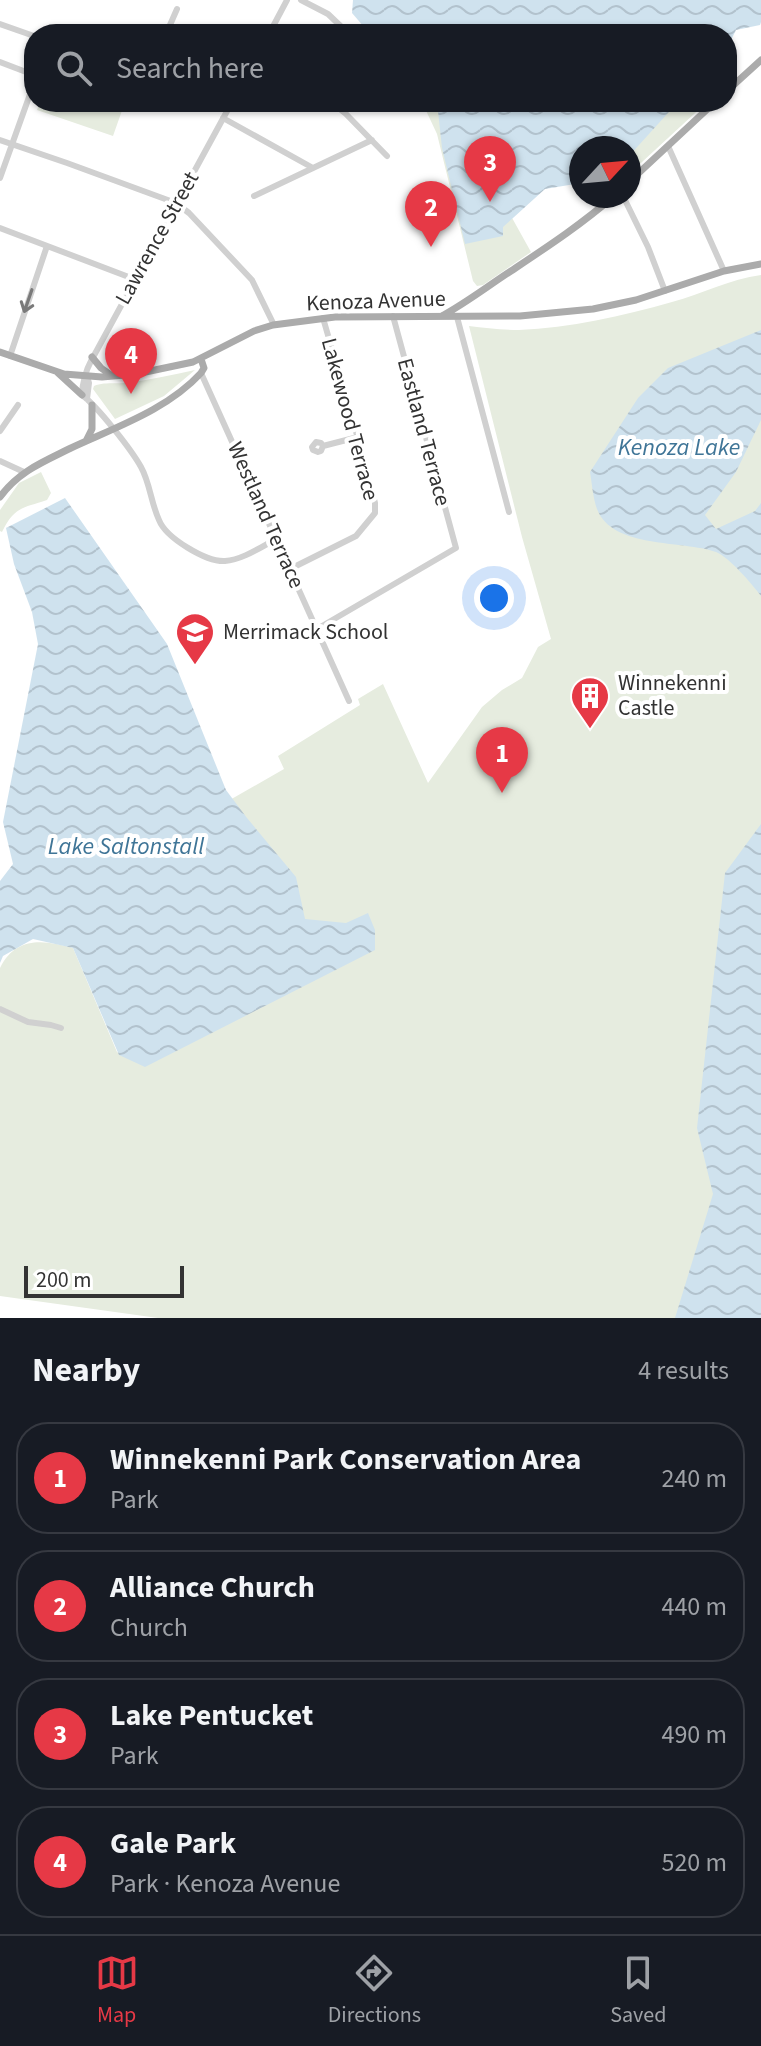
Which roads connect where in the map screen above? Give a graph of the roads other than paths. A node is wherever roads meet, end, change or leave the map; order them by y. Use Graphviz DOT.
graph roads {
  1 [pos="287,0"];
  2 [pos="301,0"];
  3 [pos="177,9"];
  4 [pos="0,24"];
  5 [pos="170,24"];
  6 [pos="274,24"];
  7 [pos="338,24"];
  8 [pos="24,32"];
  9 [pos="761,60"];
  10 [pos="0,62"];
  11 [pos="24,71"];
  12 [pos="737,82"];
  13 [pos="24,111"];
  14 [pos="226,112"];
  15 [pos="342,112"];
  16 [pos="704,112"];
  17 [pos="223,118"];
  18 [pos="0,140"];
  19 [pos="372,140"];
  20 [pos="12,144"];
  21 [pos="668,146"];
  22 [pos="387,156"];
  23 [pos="313,168"];
  24 [pos="641,171"];
  25 [pos="0,178"];
  26 [pos="254,196"];
  27 [pos="176,203"];
  28 [pos="600,208"];
  29 [pos="629,208"];
  30 [pos="0,228"];
  31 [pos="47,246"];
  32 [pos="761,264"];
  33 [pos="724,271"];
  34 [pos="134,279"];
  35 [pos="665,291"];
  36 [pos="393,316"];
  37 [pos="440,317"];
  38 [pos="457,317"];
  39 [pos="323,318"];
  40 [pos="274,325"];
  41 [pos="0,352"];
  42 [pos="10,356"];
  43 [pos="92,357"];
  44 [pos="201,359"];
  45 [pos="56,372"];
  46 [pos="201,373"];
  47 [pos="87,376"];
  48 [pos="113,376"];
  49 [pos="87,400"];
  50 [pos="18,405"];
  51 [pos="113,429"];
  52 [pos="0,431"];
  53 [pos="358,437"];
  54 [pos="85,442"];
  55 [pos="323,446"];
  56 [pos="0,461"];
  57 [pos="24,472"];
  58 [pos="0,497"];
  59 [pos="509,512"];
  60 [pos="276,539"];
  61 [pos="290,569"];
  62 [pos="317,629"];
  63 [pos="349,701"];
  64 [pos="0,1009"];
  65 [pos="61,1028"];
  1 -- 6 [label="street"];
  2 -- 7 [label="street"];
  3 -- 5 [label="street"];
  4 -- 8 [label="street"];
  9 -- 12 [label="main road"];
  10 -- 11 [label="street"];
  13 -- 20 [label="street"];
  14 -- 17 [label="street, Lawrence Street"];
  15 -- 19 [label="street"];
  16 -- 21 [label="main road"];
  17 -- 23 [label="street"];
  17 -- 27 [label="street, Lawrence Street"];
  18 -- 20 [label="street"];
  19 -- 22 [label="street"];
  19 -- 23 [label="street"];
  20 -- 25 [label="street"];
  20 -- 27 [label="street"];
  21 -- 24 [label="main road"];
  21 -- 33 [label="street"];
  23 -- 26 [label="street"];
  27 -- 34 [label="street, Lawrence Street"];
  27 -- 40 [label="street"];
  28 -- 37 [label="main road"];
  29 -- 35 [label="street"];
  30 -- 31 [label="street"];
  31 -- 34 [label="street"];
  31 -- 42 [label="street, one-way"];
  32 -- 33 [label="main road, Kenoza Avenue"];
  33 -- 35 [label="main road, Kenoza Avenue"];
  34 -- 43 [label="street, Lawrence Street"];
  35 -- 38 [label="main road, Kenoza Avenue"];
  36 -- 37 [label="main road, Kenoza Avenue"];
  36 -- 39 [label="main road, Kenoza Avenue"];
  36 -- 62 [label="street, Eastland Terrace"];
  37 -- 38 [label="main road, Kenoza Avenue"];
  38 -- 59 [label="street"];
  39 -- 40 [label="main road, Kenoza Avenue"];
  39 -- 53 [label="street, Lakewood Terrace"];
  40 -- 44 [label="main road, Kenoza Avenue"];
  41 -- 42 [label="main road, Kenoza Avenue"];
  42 -- 45 [label="main road, Kenoza Avenue"];
  43 -- 47 [label="street, Lawrence Street"];
  43 -- 48 [label="main road"];
  44 -- 46 [label="main road"];
  44 -- 48 [label="main road, Kenoza Avenue"];
  45 -- 47 [label="main road, Kenoza Avenue"];
  45 -- 49 [label="main road"];
  46 -- 51 [label="main road"];
  46 -- 60 [label="street, Westland Terrace"];
  47 -- 48 [label="main road, Kenoza Avenue"];
  47 -- 49 [label="street, Lawrence Street"];
  49 -- 51 [label="street"];
  49 -- 54 [label="main road"];
  50 -- 52 [label="street"];
  51 -- 54 [label="main road"];
  51 -- 60 [label="street"];
  53 -- 55 [label="street"];
  53 -- 61 [label="street, Lakewood Terrace"];
  54 -- 57 [label="main road"];
  56 -- 57 [label="street"];
  57 -- 58 [label="main road"];
  60 -- 61 [label="street, Westland Terrace"];
  61 -- 62 [label="street, Westland Terrace"];
  62 -- 63 [label="street, Westland Terrace"];
  64 -- 65 [label="street"];
}
